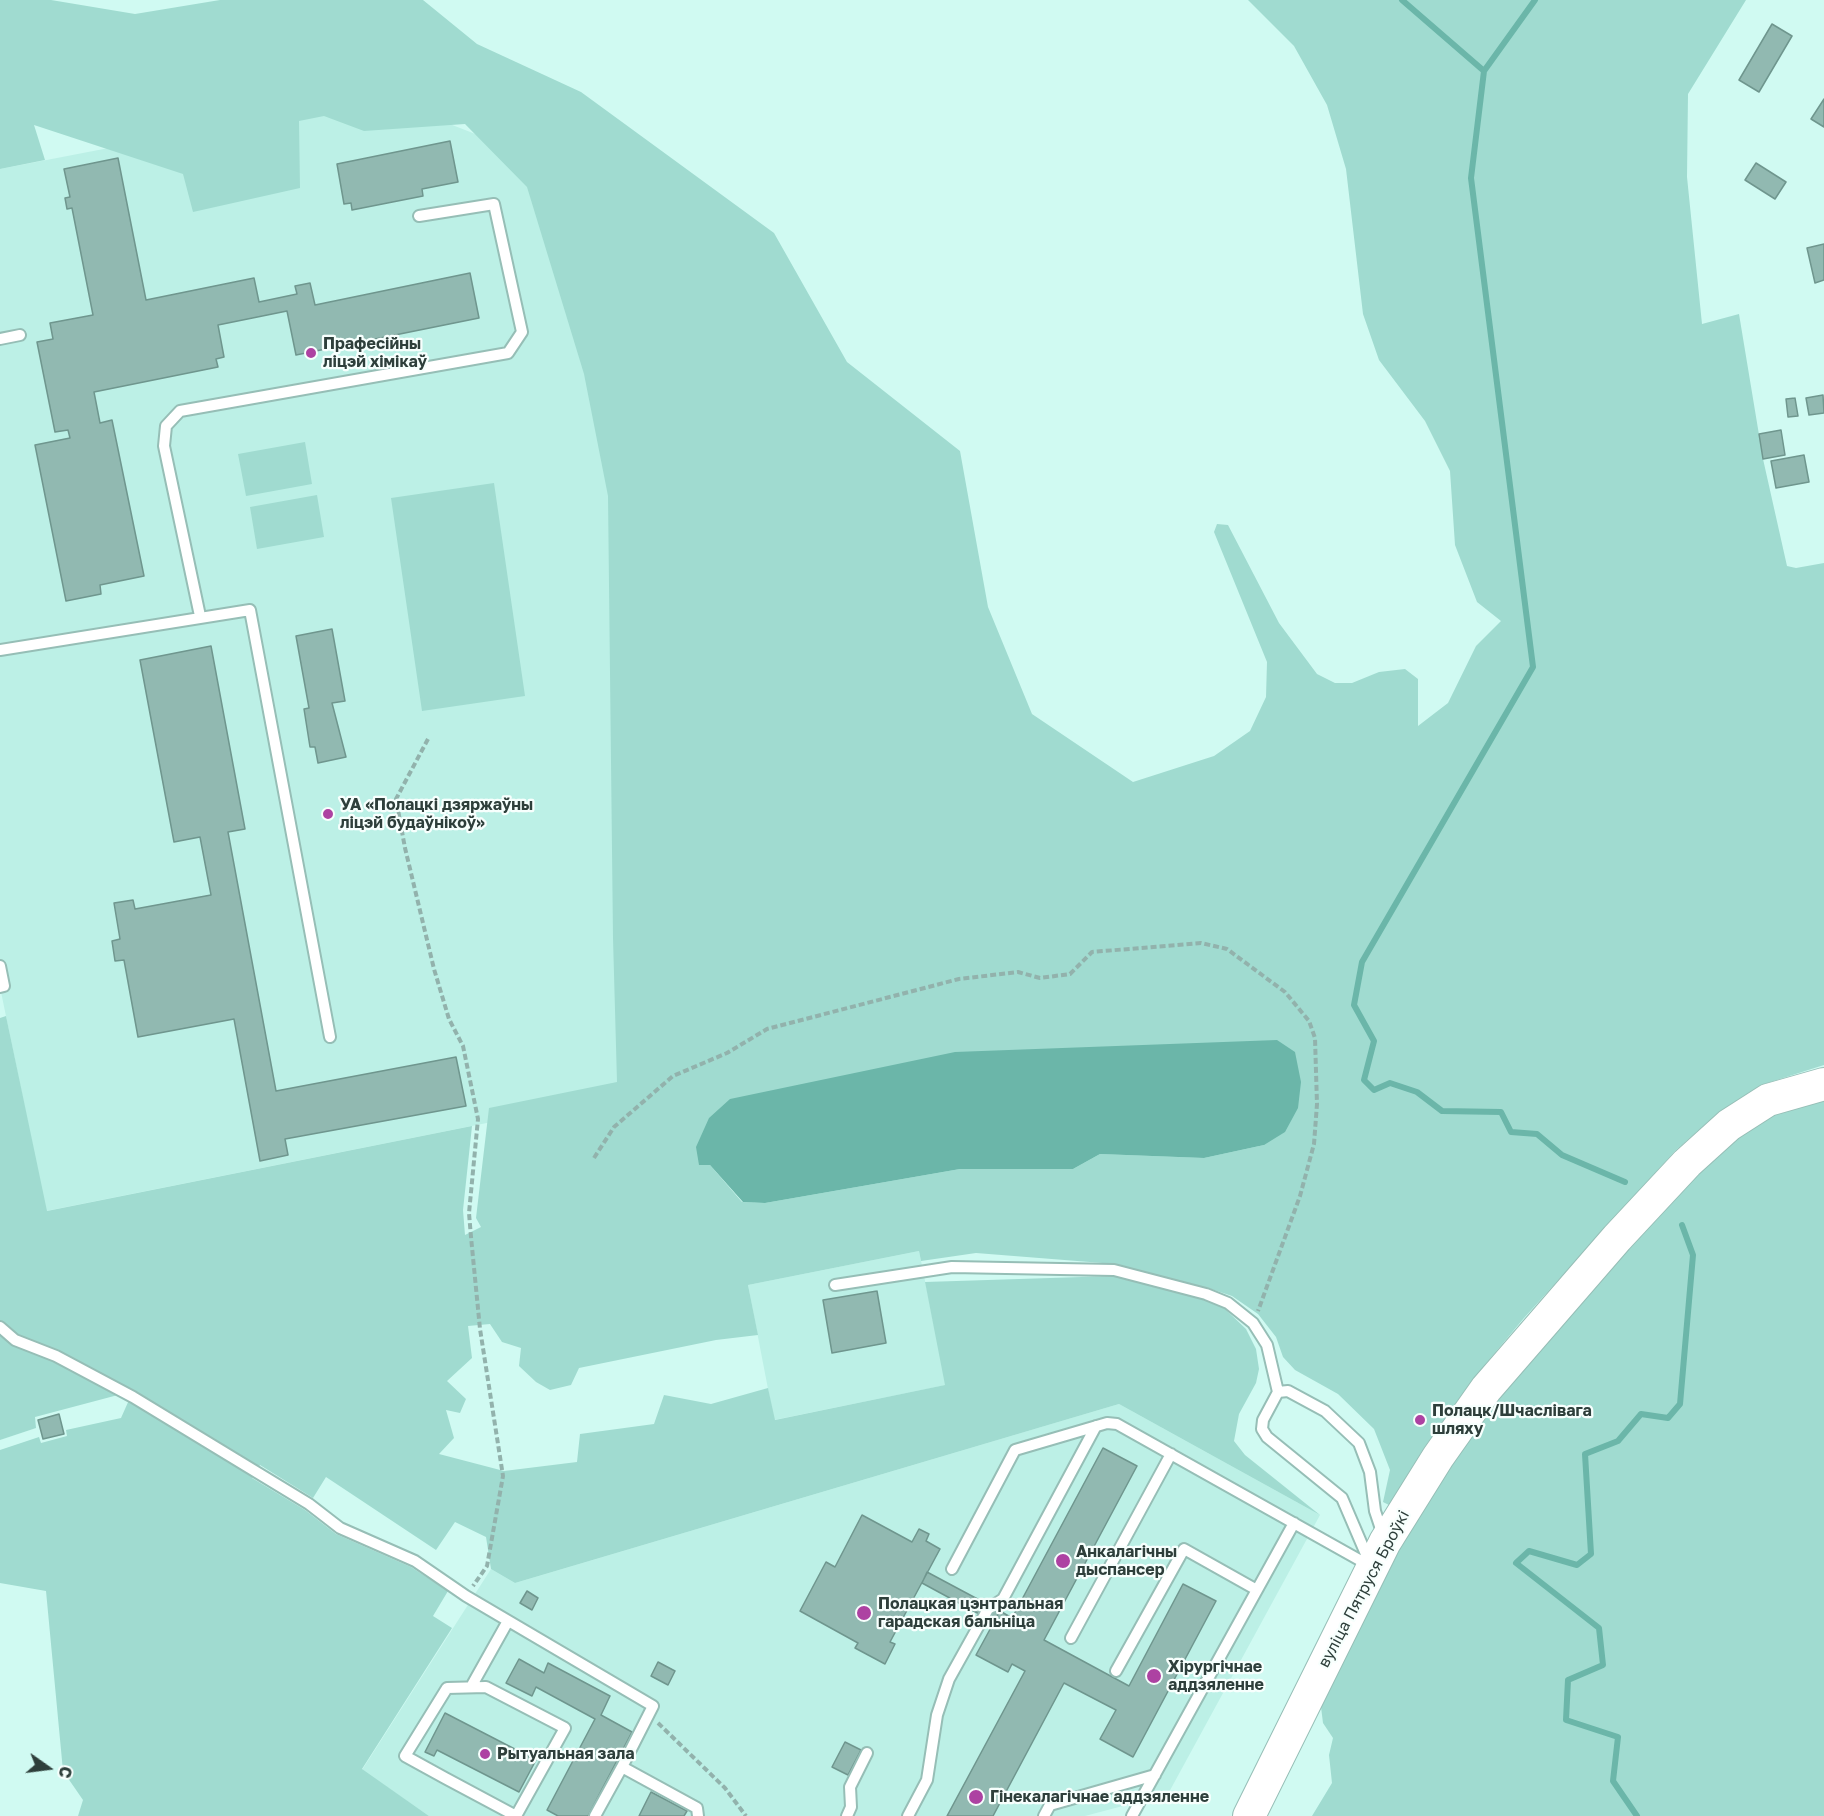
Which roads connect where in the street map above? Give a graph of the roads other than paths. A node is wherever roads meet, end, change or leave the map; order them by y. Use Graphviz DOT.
graph roads {
  1 [pos="419,216"];
  2 [pos="20,335"];
  3 [pos="0,339"];
  4 [pos="200,616"];
  5 [pos="0,650"];
  6 [pos="0,966"];
  7 [pos="0,987"];
  8 [pos="330,1037"];
  9 [pos="1824,1084"];
  10 [pos="835,1285"];
  11 [pos="0,1327"];
  12 [pos="1278,1392"];
  13 [pos="1096,1426"];
  14 [pos="1171,1454"];
  15 [pos="1294,1523"];
  16 [pos="1378,1554"];
  17 [pos="952,1569"];
  18 [pos="1257,1590"];
  19 [pos="508,1621"];
  20 [pos="1071,1638"];
  21 [pos="1116,1671"];
  22 [pos="471,1687"];
  23 [pos="867,1753"];
  24 [pos="622,1767"];
  25 [pos="1155,1775"];
  26 [pos="516,1816"];
  27 [pos="595,1816"];
  28 [pos="698,1816"];
  29 [pos="847,1816"];
  30 [pos="908,1816"];
  31 [pos="1044,1816"];
  32 [pos="1132,1816"];
  33 [pos="1249,1816"];
  1 -- 4 [label="lane"];
  2 -- 3 [label="lane"];
  4 -- 5 [label="lane"];
  4 -- 8 [label="lane"];
  6 -- 7 [label="lane"];
  9 -- 16 [label="main road, вуліца Пятруся Броўкі"];
  10 -- 12 [label="lane"];
  11 -- 19 [label="lane"];
  12 -- 16 [label="lane"];
  12 -- 16 [label="lane"];
  13 -- 14 [label="lane"];
  13 -- 17 [label="lane"];
  13 -- 30 [label="lane"];
  14 -- 15 [label="lane"];
  14 -- 20 [label="lane"];
  15 -- 16 [label="lane"];
  15 -- 18 [label="lane"];
  16 -- 33 [label="main road, вуліца Пятруся Броўкі"];
  18 -- 21 [label="lane"];
  18 -- 25 [label="lane"];
  19 -- 22 [label="lane"];
  19 -- 24 [label="lane"];
  22 -- 26 [label="lane"];
  22 -- 26 [label="lane"];
  23 -- 29 [label="lane"];
  24 -- 27 [label="lane"];
  24 -- 28 [label="lane"];
  25 -- 31 [label="lane"];
  25 -- 32 [label="lane"];
}
